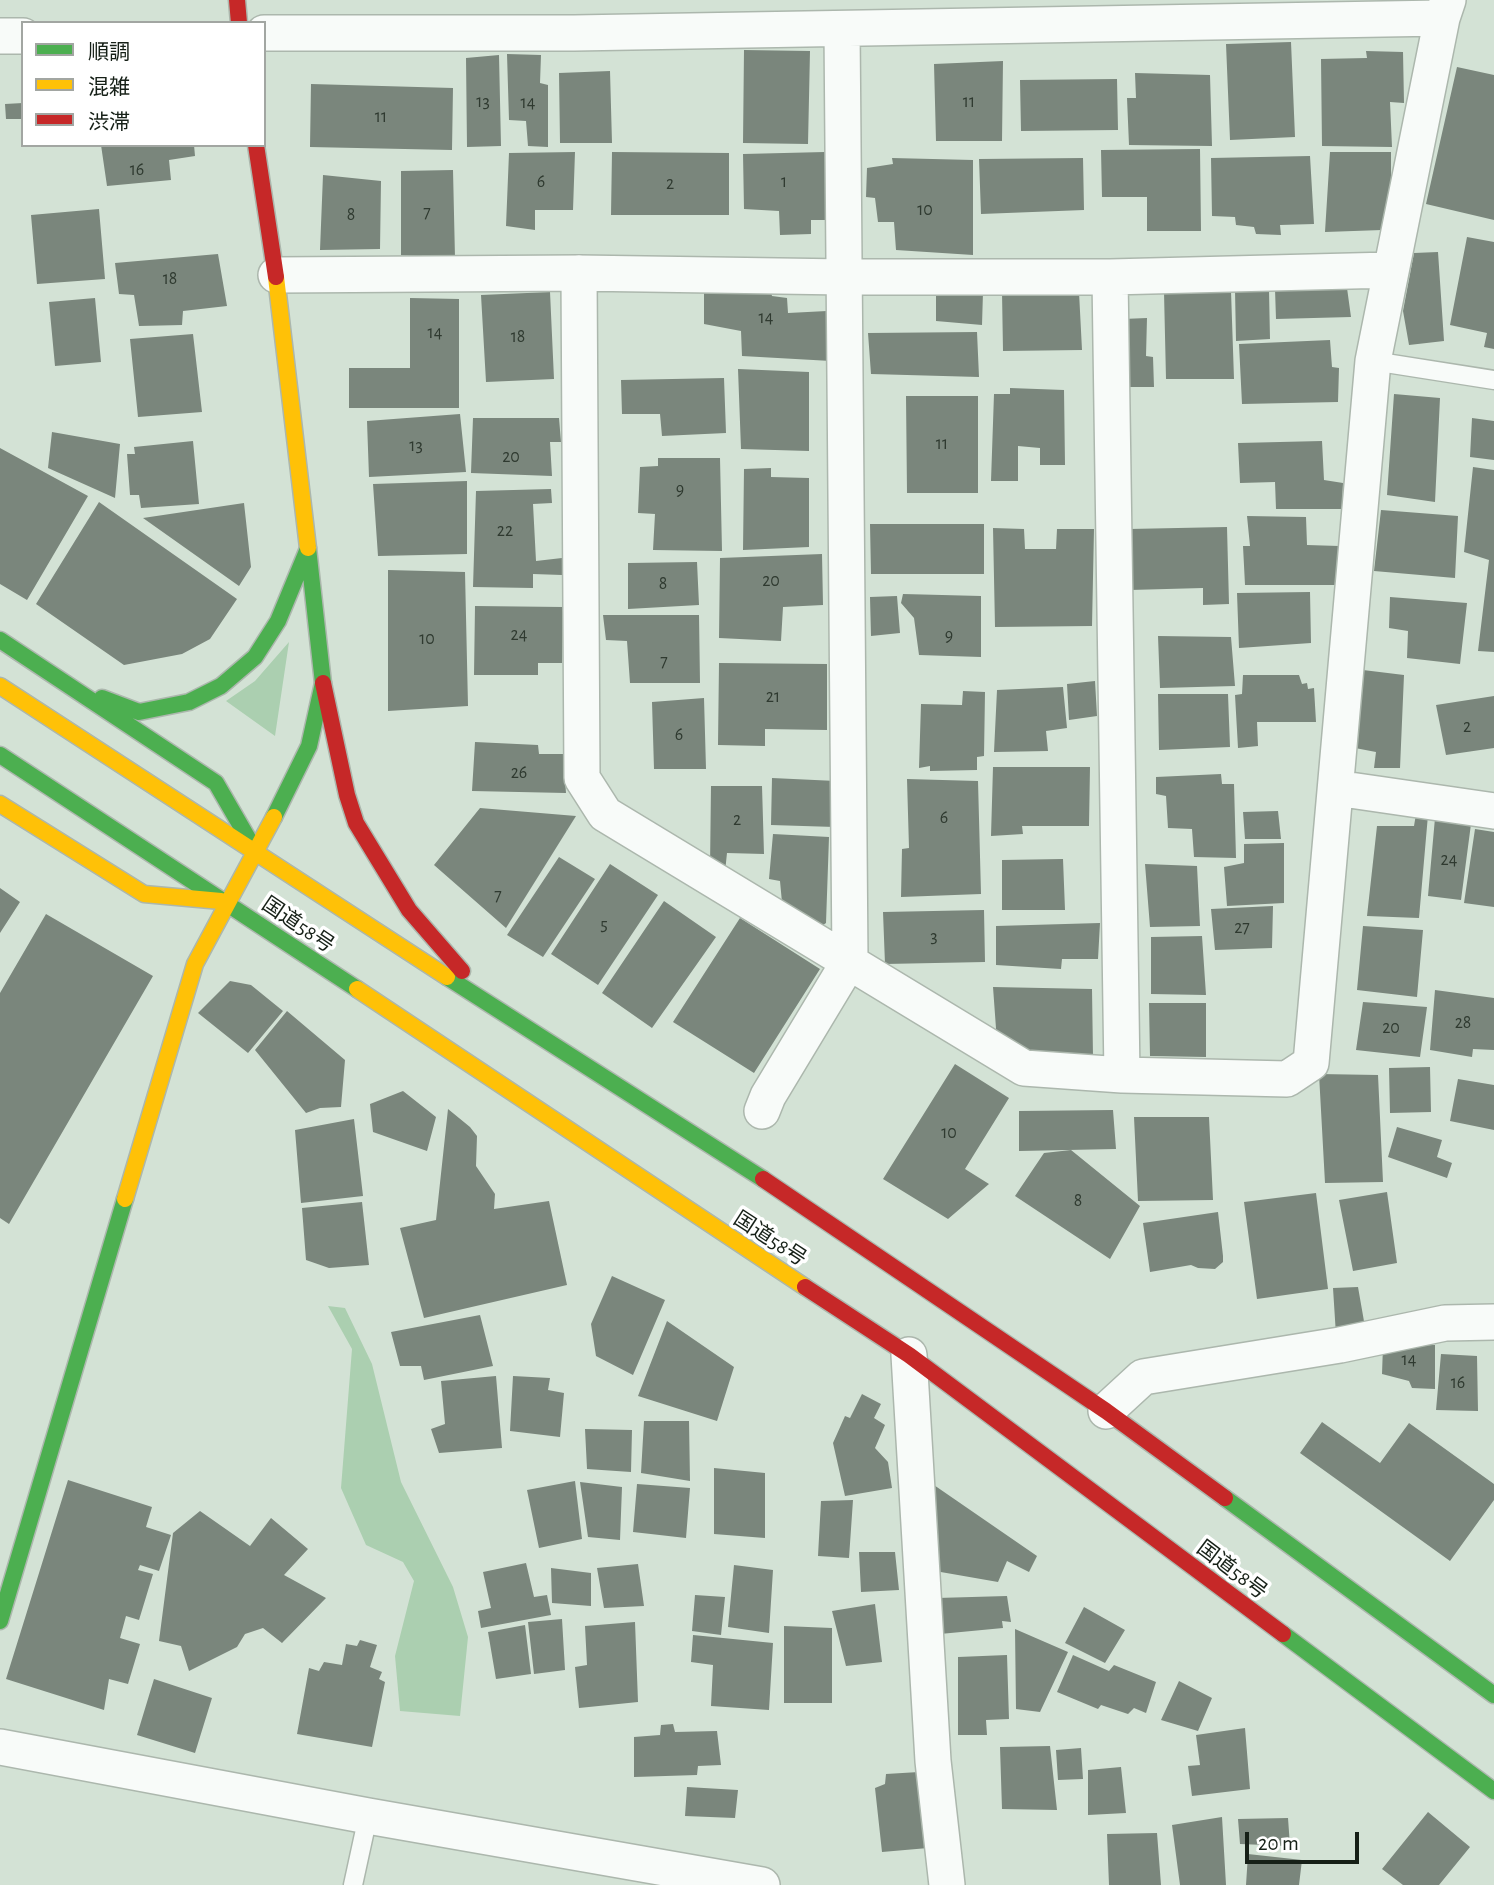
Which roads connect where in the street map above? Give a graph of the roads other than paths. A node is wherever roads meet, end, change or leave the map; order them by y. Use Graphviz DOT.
graph roads {
  1 [pos="237,0"];
  2 [pos="1445,9"];
  3 [pos="239,21"];
  4 [pos="842,29"];
  5 [pos="266,33"];
  6 [pos="0,36"];
  7 [pos="21,36"];
  8 [pos="256,147"];
  9 [pos="1391,270"];
  10 [pos="579,273"];
  11 [pos="276,275"];
  12 [pos="845,277"];
  13 [pos="1110,277"];
  14 [pos="1373,361"];
  15 [pos="1494,380"];
  16 [pos="307,551"];
  17 [pos="0,640"];
  18 [pos="323,683"];
  19 [pos="0,686"];
  20 [pos="70,687"];
  21 [pos="0,755"];
  22 [pos="1336,788"];
  23 [pos="0,804"];
  24 [pos="1494,811"];
  25 [pos="256,852"];
  26 [pos="227,902"];
  27 [pos="850,960"];
  28 [pos="494,1008"];
  29 [pos="1122,1075"];
  30 [pos="762,1111"];
  31 [pos="1494,1322"];
  32 [pos="909,1355"];
  33 [pos="1106,1411"];
  34 [pos="0,1621"];
  35 [pos="1494,1695"];
  36 [pos="0,1747"];
  37 [pos="1494,1791"];
  38 [pos="368,1816"];
  39 [pos="354,1885"];
  40 [pos="762,1885"];
  41 [pos="947,1885"];
  1 -- 3 [label="main road"];
  2 -- 4 [label="street"];
  2 -- 9 [label="street"];
  4 -- 5 [label="street"];
  4 -- 12 [label="street"];
  6 -- 7 [label="street"];
  8 -- 11 [label="main road"];
  9 -- 13 [label="street"];
  9 -- 14 [label="street"];
  10 -- 11 [label="street"];
  10 -- 12 [label="street"];
  10 -- 27 [label="street"];
  11 -- 16 [label="main road"];
  12 -- 13 [label="street"];
  12 -- 27 [label="street"];
  13 -- 29 [label="street"];
  14 -- 15 [label="lane"];
  14 -- 22 [label="street"];
  16 -- 18 [label="main road"];
  16 -- 20 [label="main road"];
  17 -- 20 [label="main road"];
  18 -- 25 [label="main road"];
  18 -- 28 [label="main road"];
  19 -- 25 [label="main road, 国道58号"];
  20 -- 25 [label="main road"];
  21 -- 26 [label="main road, 国道58号"];
  22 -- 24 [label="street"];
  22 -- 29 [label="street"];
  23 -- 26 [label="main road"];
  25 -- 26 [label="main road"];
  25 -- 28 [label="main road, 国道58号"];
  26 -- 32 [label="main road, 国道58号"];
  26 -- 34 [label="main road"];
  27 -- 29 [label="street"];
  27 -- 30 [label="street"];
  28 -- 33 [label="main road, 国道58号"];
  31 -- 33 [label="street"];
  32 -- 37 [label="main road, 国道58号"];
  32 -- 41 [label="street"];
  33 -- 35 [label="main road, 国道58号"];
  36 -- 38 [label="street"];
  38 -- 39 [label="lane"];
  38 -- 40 [label="street"];
}
